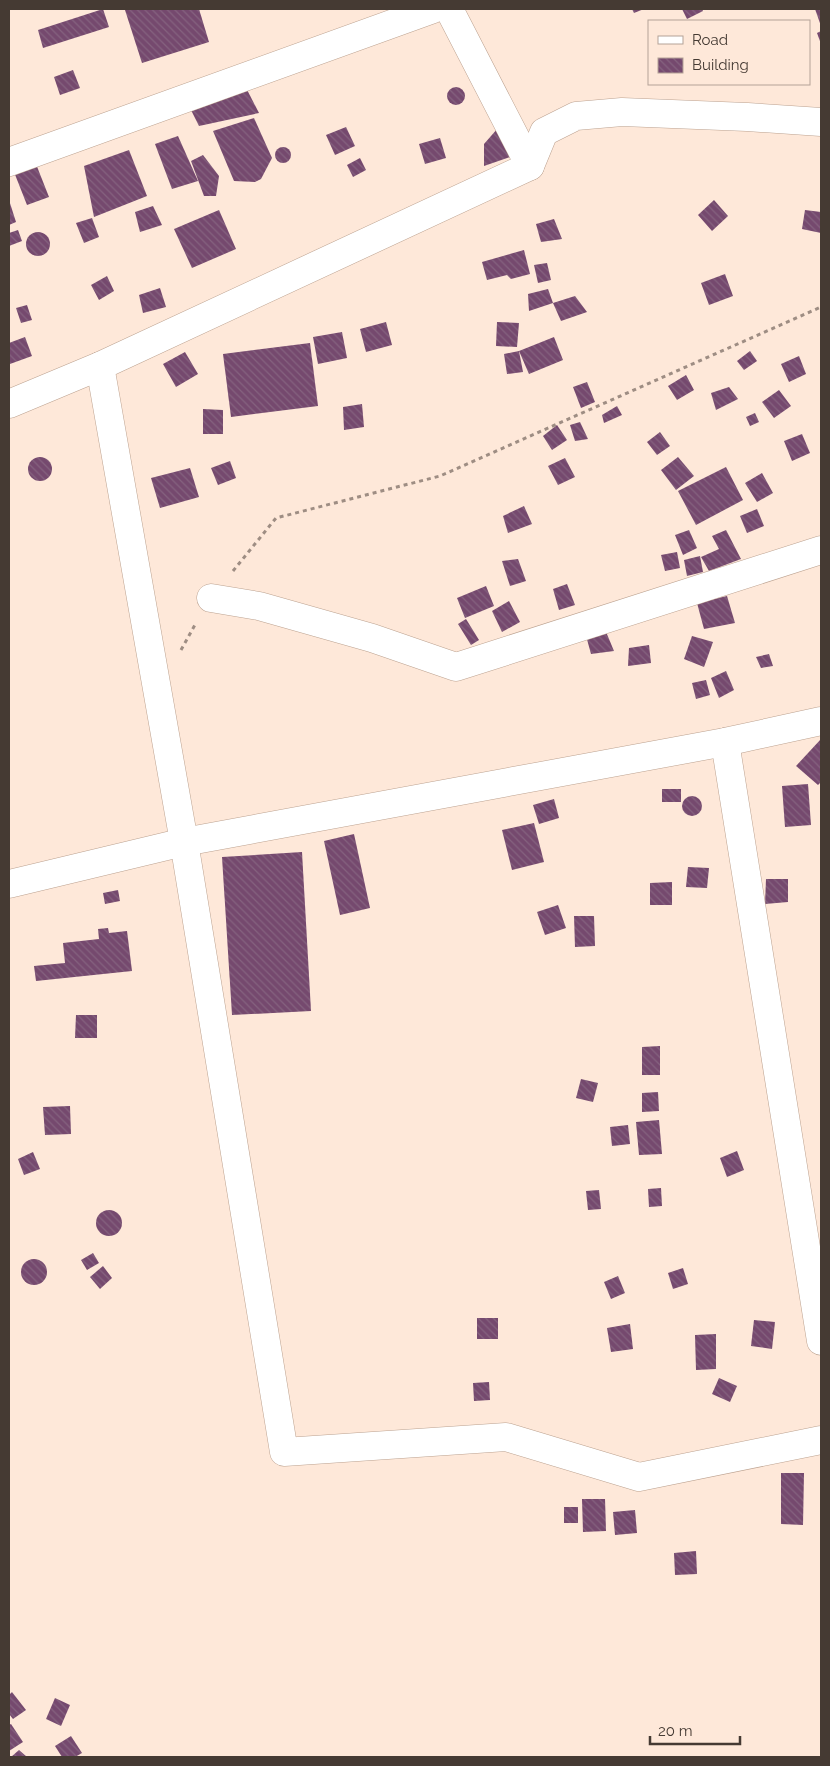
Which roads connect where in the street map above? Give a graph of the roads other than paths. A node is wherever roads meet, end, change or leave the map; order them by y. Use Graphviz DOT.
graph roads {
  1 [pos="433,9"];
  2 [pos="449,9"];
  3 [pos="821,122"];
  4 [pos="9,162"];
  5 [pos="530,166"];
  6 [pos="100,366"];
  7 [pos="9,404"];
  8 [pos="821,550"];
  9 [pos="211,598"];
  10 [pos="821,721"];
  11 [pos="725,742"];
  12 [pos="184,842"];
  13 [pos="9,884"];
  14 [pos="821,1341"];
  15 [pos="821,1440"];
  1 -- 4 [label="street"];
  2 -- 5 [label="street"];
  3 -- 5 [label="street"];
  5 -- 6 [label="street"];
  6 -- 7 [label="street"];
  6 -- 12 [label="street"];
  8 -- 9 [label="street"];
  10 -- 11 [label="street"];
  11 -- 12 [label="street"];
  11 -- 14 [label="street"];
  12 -- 13 [label="street"];
  12 -- 15 [label="street"];
}
